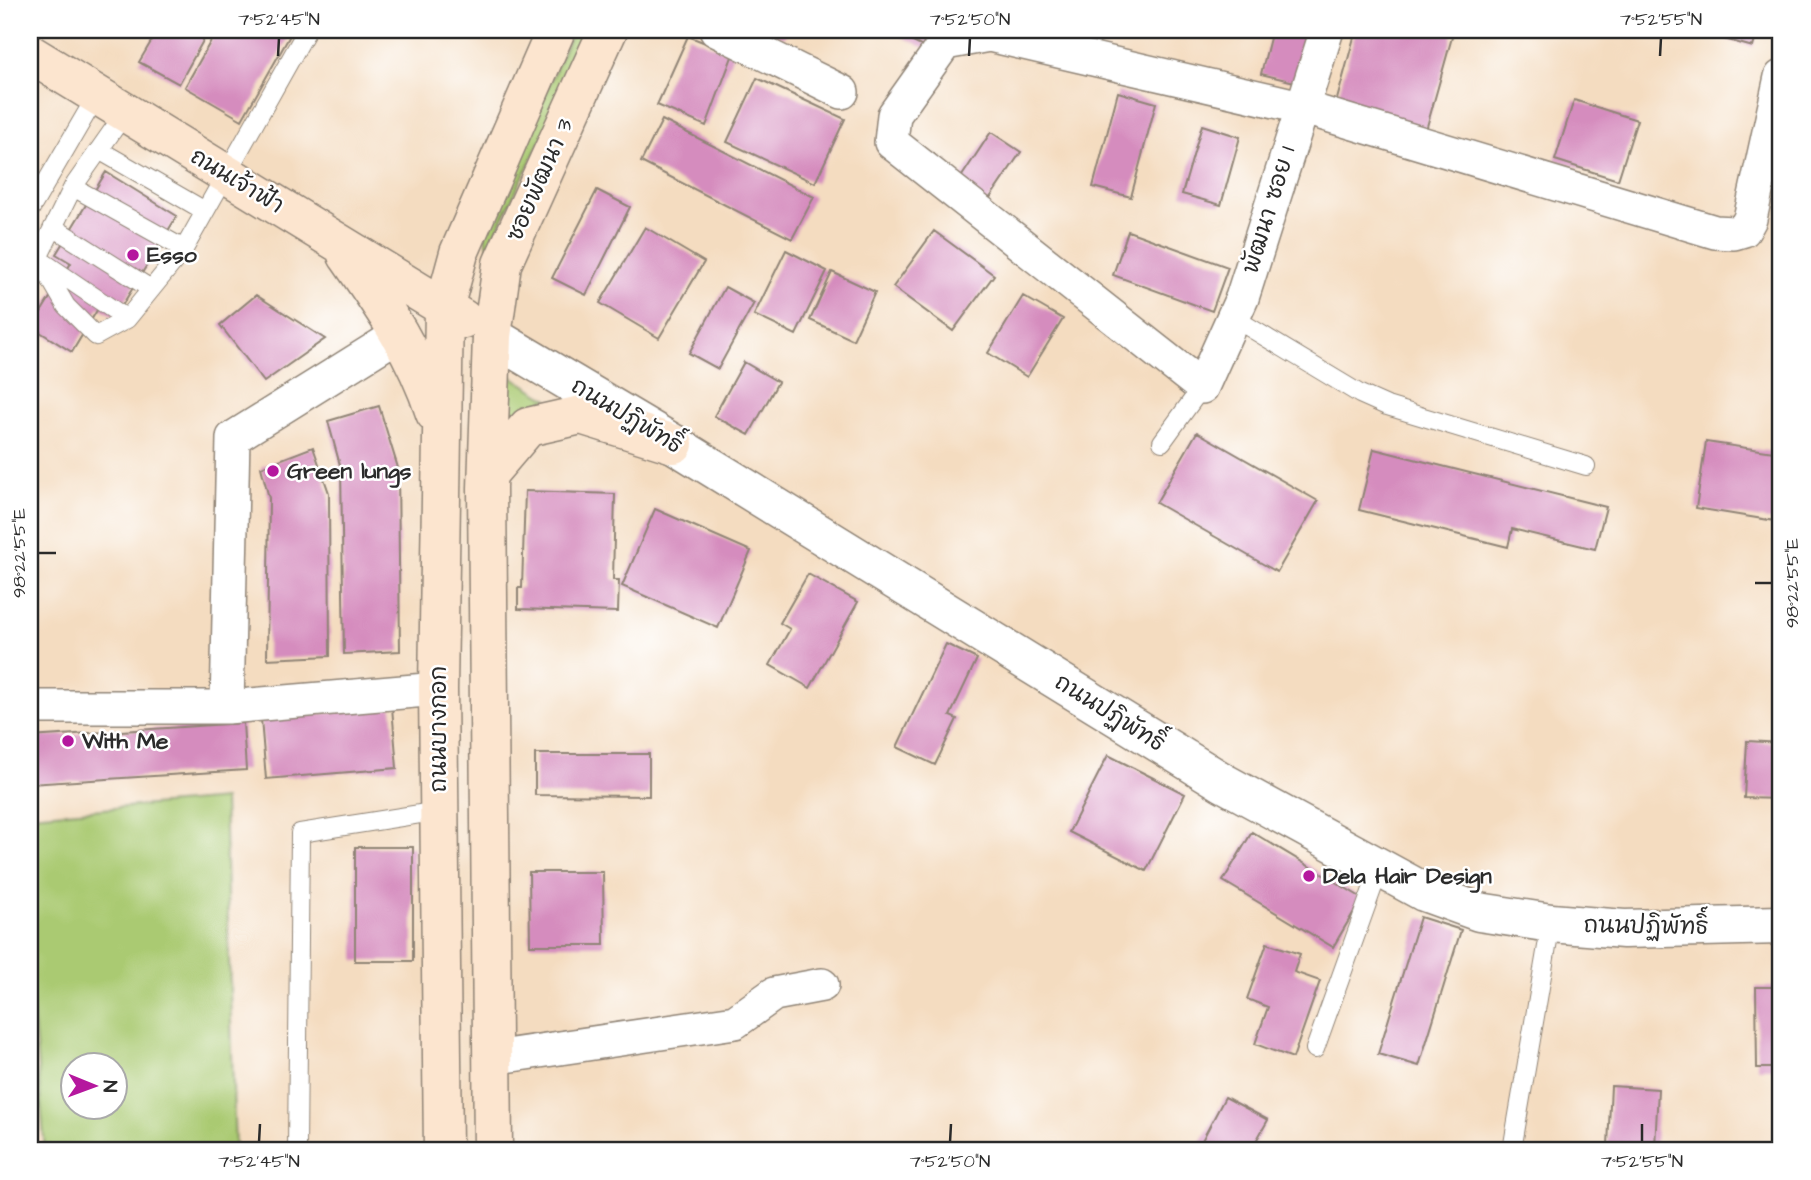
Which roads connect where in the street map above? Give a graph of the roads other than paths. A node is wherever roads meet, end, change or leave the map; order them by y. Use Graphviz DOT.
graph roads {
  1 [pos="307,30"];
  2 [pos="556,30"];
  3 [pos="608,30"];
  4 [pos="716,30"];
  5 [pos="1327,30"];
  6 [pos="30,54"];
  7 [pos="1781,77"];
  8 [pos="842,92"];
  9 [pos="111,104"];
  10 [pos="1301,107"];
  11 [pos="99,150"];
  12 [pos="225,175"];
  13 [pos="73,187"];
  14 [pos="30,210"];
  15 [pos="205,212"];
  16 [pos="53,227"];
  17 [pos="337,241"];
  18 [pos="184,249"];
  19 [pos="38,258"];
  20 [pos="151,289"];
  21 [pos="444,308"];
  22 [pos="1234,318"];
  23 [pos="127,319"];
  24 [pos="401,333"];
  25 [pos="492,336"];
  26 [pos="1202,387"];
  27 [pos="442,438"];
  28 [pos="1162,442"];
  29 [pos="674,444"];
  30 [pos="1586,466"];
  31 [pos="488,474"];
  32 [pos="438,689"];
  33 [pos="30,707"];
  34 [pos="227,707"];
  35 [pos="439,811"];
  36 [pos="1379,870"];
  37 [pos="1551,923"];
  38 [pos="1781,925"];
  39 [pos="822,985"];
  40 [pos="1315,1049"];
  41 [pos="492,1058"];
  42 [pos="297,1150"];
  43 [pos="443,1150"];
  44 [pos="493,1150"];
  45 [pos="1512,1150"];
  1 -- 12 [label="lane"];
  2 -- 21 [label="main road, ซอยพัฒนา 3"];
  3 -- 25 [label="main road, ซอยพัฒนา 3"];
  4 -- 8 [label="street"];
  5 -- 10 [label="street, พัฒนา ซอย 1"];
  6 -- 9 [label="main road, ถนนเจ้าฟ้า"];
  7 -- 10 [label="street"];
  9 -- 11 [label="lane"];
  9 -- 12 [label="main road, ถนนเจ้าฟ้า"];
  9 -- 14 [label="lane"];
  10 -- 22 [label="street, พัฒนา ซอย 1"];
  10 -- 26 [label="street"];
  11 -- 13 [label="lane"];
  11 -- 15 [label="lane"];
  12 -- 15 [label="lane"];
  12 -- 17 [label="main road, ถนนเจ้าฟ้า"];
  13 -- 16 [label="lane"];
  13 -- 18 [label="lane"];
  15 -- 18 [label="lane"];
  16 -- 19 [label="lane"];
  16 -- 20 [label="lane"];
  17 -- 21 [label="main road, ถนนเจ้าฟ้า"];
  17 -- 24 [label="main road"];
  18 -- 20 [label="lane"];
  19 -- 23 [label="lane"];
  19 -- 23 [label="lane"];
  20 -- 23 [label="lane"];
  21 -- 25 [label="main road, ถนนเจ้าฟ้า"];
  21 -- 27 [label="main road, ถนนบางกอก"];
  22 -- 26 [label="street, พัฒนา ซอย 1"];
  22 -- 30 [label="lane"];
  24 -- 27 [label="main road"];
  24 -- 34 [label="street"];
  25 -- 29 [label="street, ถนนปฏิพัทธิ์"];
  25 -- 31 [label="main road"];
  26 -- 28 [label="lane"];
  27 -- 32 [label="main road, ถนนบางกอก"];
  29 -- 31 [label="main road"];
  29 -- 36 [label="street, ถนนปฏิพัทธิ์"];
  31 -- 41 [label="main road"];
  32 -- 34 [label="street"];
  32 -- 35 [label="main road, ถนนบางกอก"];
  33 -- 34 [label="street"];
  35 -- 42 [label="lane"];
  35 -- 43 [label="main road, ถนนบางกอก"];
  36 -- 37 [label="street, ถนนปฏิพัทธิ์"];
  36 -- 40 [label="lane"];
  37 -- 38 [label="street, ถนนปฏิพัทธิ์"];
  37 -- 45 [label="lane"];
  39 -- 41 [label="street"];
  41 -- 44 [label="main road"];
}
